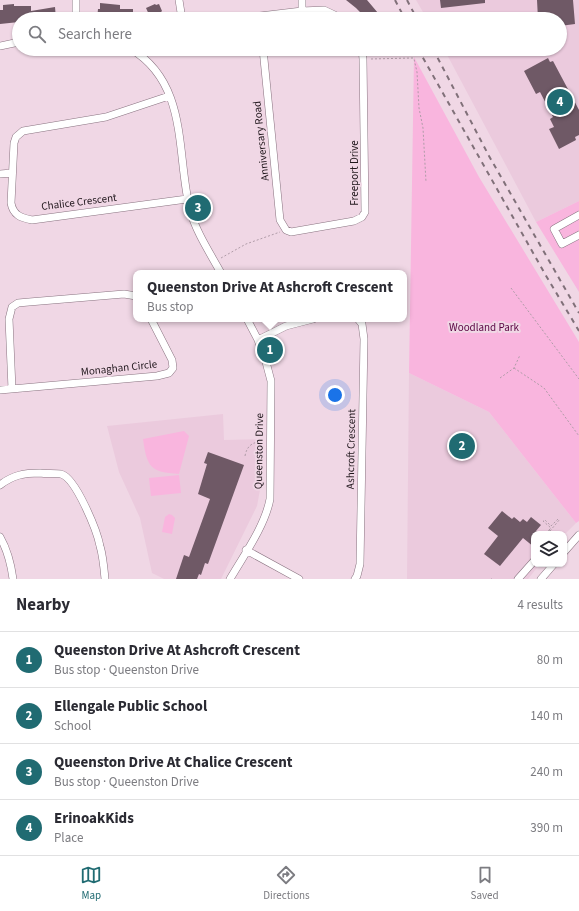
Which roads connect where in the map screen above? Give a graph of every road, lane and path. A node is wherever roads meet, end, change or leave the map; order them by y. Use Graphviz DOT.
graph roads {
  1 [pos="76,0"];
  2 [pos="179,0"];
  3 [pos="302,0"];
  4 [pos="302,11"];
  5 [pos="76,12"];
  6 [pos="181,12"];
  7 [pos="296,12"];
  8 [pos="328,12"];
  9 [pos="12,43"];
  10 [pos="0,46"];
  11 [pos="145,56"];
  12 [pos="264,56"];
  13 [pos="363,56"];
  14 [pos="364,59"];
  15 [pos="169,96"];
  16 [pos="12,173"];
  17 [pos="0,174"];
  18 [pos="426,182"];
  19 [pos="188,199"];
  20 [pos="579,215"];
  21 [pos="286,230"];
  22 [pos="579,235"];
  23 [pos="215,262"];
  24 [pos="219,270"];
  25 [pos="511,288"];
  26 [pos="133,296"];
  27 [pos="153,322"];
  28 [pos="249,322"];
  29 [pos="301,322"];
  30 [pos="360,322"];
  31 [pos="258,340"];
  32 [pos="520,355"];
  33 [pos="514,368"];
  34 [pos="500,378"];
  35 [pos="579,378"];
  36 [pos="12,389"];
  37 [pos="0,390"];
  38 [pos="579,436"];
  39 [pos="270,441"];
  40 [pos="245,456"];
  41 [pos="0,485"];
  42 [pos="550,531"];
  43 [pos="579,535"];
  44 [pos="0,538"];
  45 [pos="567,549"];
  46 [pos="246,550"];
  47 [pos="531,564"];
  48 [pos="552,567"];
  49 [pos="13,579"];
  50 [pos="106,579"];
  51 [pos="230,579"];
  52 [pos="299,579"];
  53 [pos="355,579"];
  54 [pos="518,579"];
  55 [pos="542,579"];
  1 -- 5 [label="street"];
  2 -- 6 [label="street"];
  3 -- 4 [label="street"];
  4 -- 7 [label="street"];
  4 -- 8 [label="street"];
  9 -- 10 [label="street"];
  11 -- 15 [label="street"];
  12 -- 21 [label="street, Anniversary Road"];
  13 -- 14 [label="street, Freeport Drive"];
  14 -- 18 [label="path"];
  14 -- 21 [label="street, Freeport Drive"];
  15 -- 16 [label="street, Chalice Crescent"];
  15 -- 19 [label="street"];
  16 -- 17 [label="street"];
  16 -- 19 [label="street, Chalice Crescent"];
  19 -- 23 [label="street"];
  20 -- 22 [label="street"];
  21 -- 23 [label="path"];
  23 -- 24 [label="street"];
  25 -- 35 [label="path"];
  26 -- 36 [label="street"];
  27 -- 36 [label="street, Monaghan Circle"];
  28 -- 31 [label="street, Queenston Drive"];
  29 -- 31 [label="street"];
  30 -- 53 [label="street, Ashcroft Crescent"];
  31 -- 39 [label="street, Queenston Drive"];
  32 -- 33 [label="path"];
  33 -- 34 [label="path"];
  33 -- 38 [label="path"];
  36 -- 37 [label="street, Monaghan Circle"];
  39 -- 40 [label="path"];
  39 -- 46 [label="street, Queenston Drive"];
  41 -- 50 [label="street"];
  42 -- 42 [label="path"];
  43 -- 45 [label="street"];
  44 -- 49 [label="street"];
  46 -- 51 [label="street, Queenston Drive"];
  46 -- 52 [label="street"];
  47 -- 54 [label="street"];
  48 -- 55 [label="street"];
}
